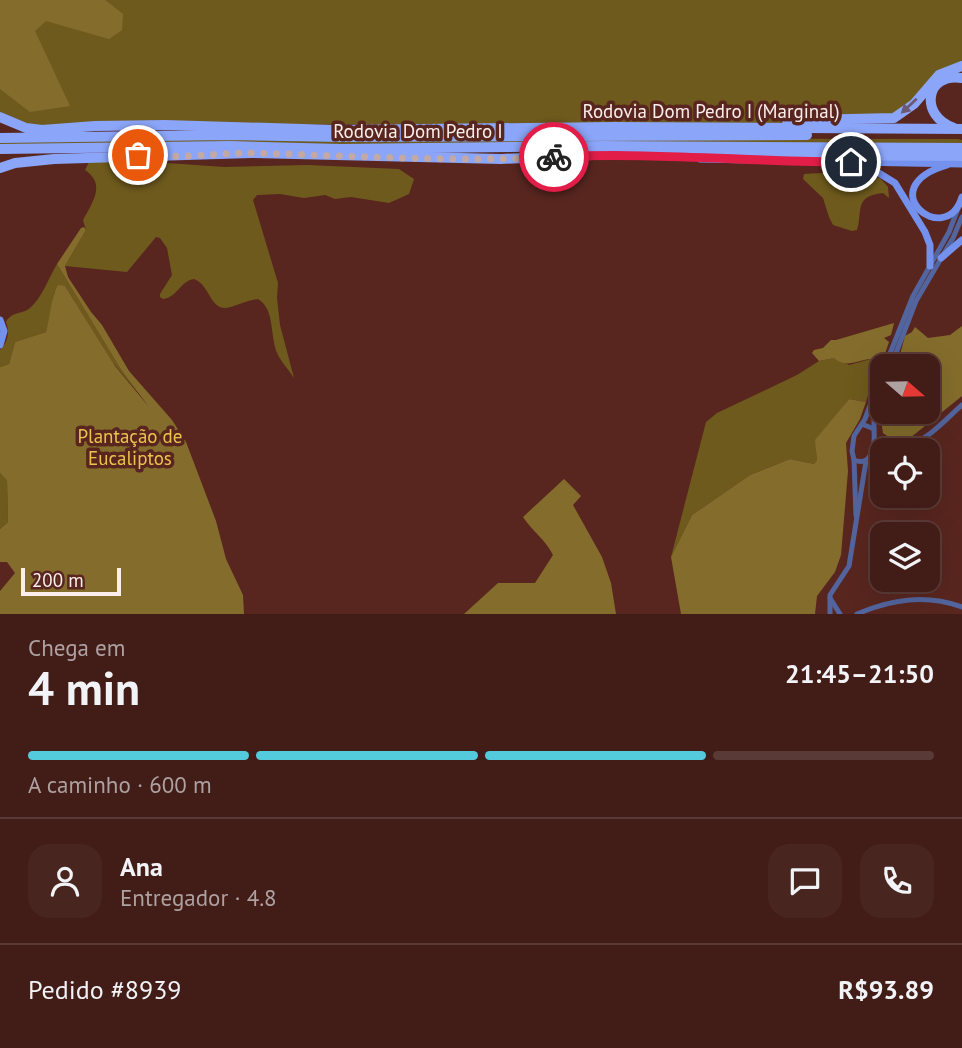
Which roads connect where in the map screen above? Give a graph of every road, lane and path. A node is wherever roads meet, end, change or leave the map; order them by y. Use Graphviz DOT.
graph roads {
  1 [pos="962,66"];
  2 [pos="962,78"];
  3 [pos="0,117"];
  4 [pos="198,127"];
  5 [pos="733,128"];
  6 [pos="962,130"];
  7 [pos="962,136"];
  8 [pos="5,138"];
  9 [pos="562,147"];
  10 [pos="962,148"];
  11 [pos="0,149"];
  12 [pos="615,154"];
  13 [pos="158,157"];
  14 [pos="435,158"];
  15 [pos="960,161"];
  16 [pos="832,162"];
  17 [pos="0,169"];
  18 [pos="961,200"];
  19 [pos="962,217"];
  20 [pos="962,240"];
  21 [pos="941,258"];
  22 [pos="930,266"];
  23 [pos="0,320"];
  24 [pos="0,345"];
  25 [pos="890,354"];
  26 [pos="896,354"];
  27 [pos="870,404"];
  28 [pos="962,405"];
  29 [pos="862,424"];
  30 [pos="874,424"];
  31 [pos="874,429"];
  32 [pos="874,438"];
  33 [pos="921,438"];
  34 [pos="870,455"];
  35 [pos="854,460"];
  36 [pos="866,461"];
  37 [pos="856,529"];
  38 [pos="830,598"];
  39 [pos="962,607"];
  40 [pos="836,614"];
  41 [pos="857,614"];
  1 -- 5 [label="highway, one-way"];
  2 -- 6 [label="highway"];
  3 -- 4 [label="highway, Rodovia Dom Pedro I (Marginal)"];
  4 -- 5 [label="highway, Rodovia Dom Pedro I (Marginal)"];
  4 -- 8 [label="highway"];
  5 -- 6 [label="highway, Rodovia Dom Pedro I (Marginal)"];
  7 -- 8 [label="highway, Rodovia Dom Pedro I"];
  9 -- 10 [label="highway, Rodovia Dom Pedro I"];
  9 -- 11 [label="highway, Rodovia Dom Pedro I"];
  9 -- 14 [label="highway"];
  11 -- 13 [label="highway"];
  12 -- 14 [label="highway"];
  12 -- 15 [label="highway"];
  12 -- 16 [label="main road"];
  13 -- 14 [label="highway"];
  13 -- 17 [label="highway"];
  15 -- 16 [label="main road"];
  15 -- 18 [label="main road"];
  16 -- 22 [label="main road"];
  18 -- 22 [label="street"];
  19 -- 21 [label="street"];
  20 -- 21 [label="main road"];
  21 -- 26 [label="street"];
  22 -- 25 [label="street"];
  23 -- 24 [label="main road"];
  27 -- 29 [label="street"];
  28 -- 33 [label="street"];
  29 -- 31 [label="street"];
  29 -- 35 [label="street"];
  30 -- 31 [label="street"];
  31 -- 32 [label="street"];
  34 -- 36 [label="street"];
  35 -- 36 [label="street"];
  35 -- 37 [label="street"];
  36 -- 37 [label="street"];
  37 -- 38 [label="street"];
  38 -- 40 [label="street"];
  38 -- 40 [label="street"];
  39 -- 41 [label="street"];
}
